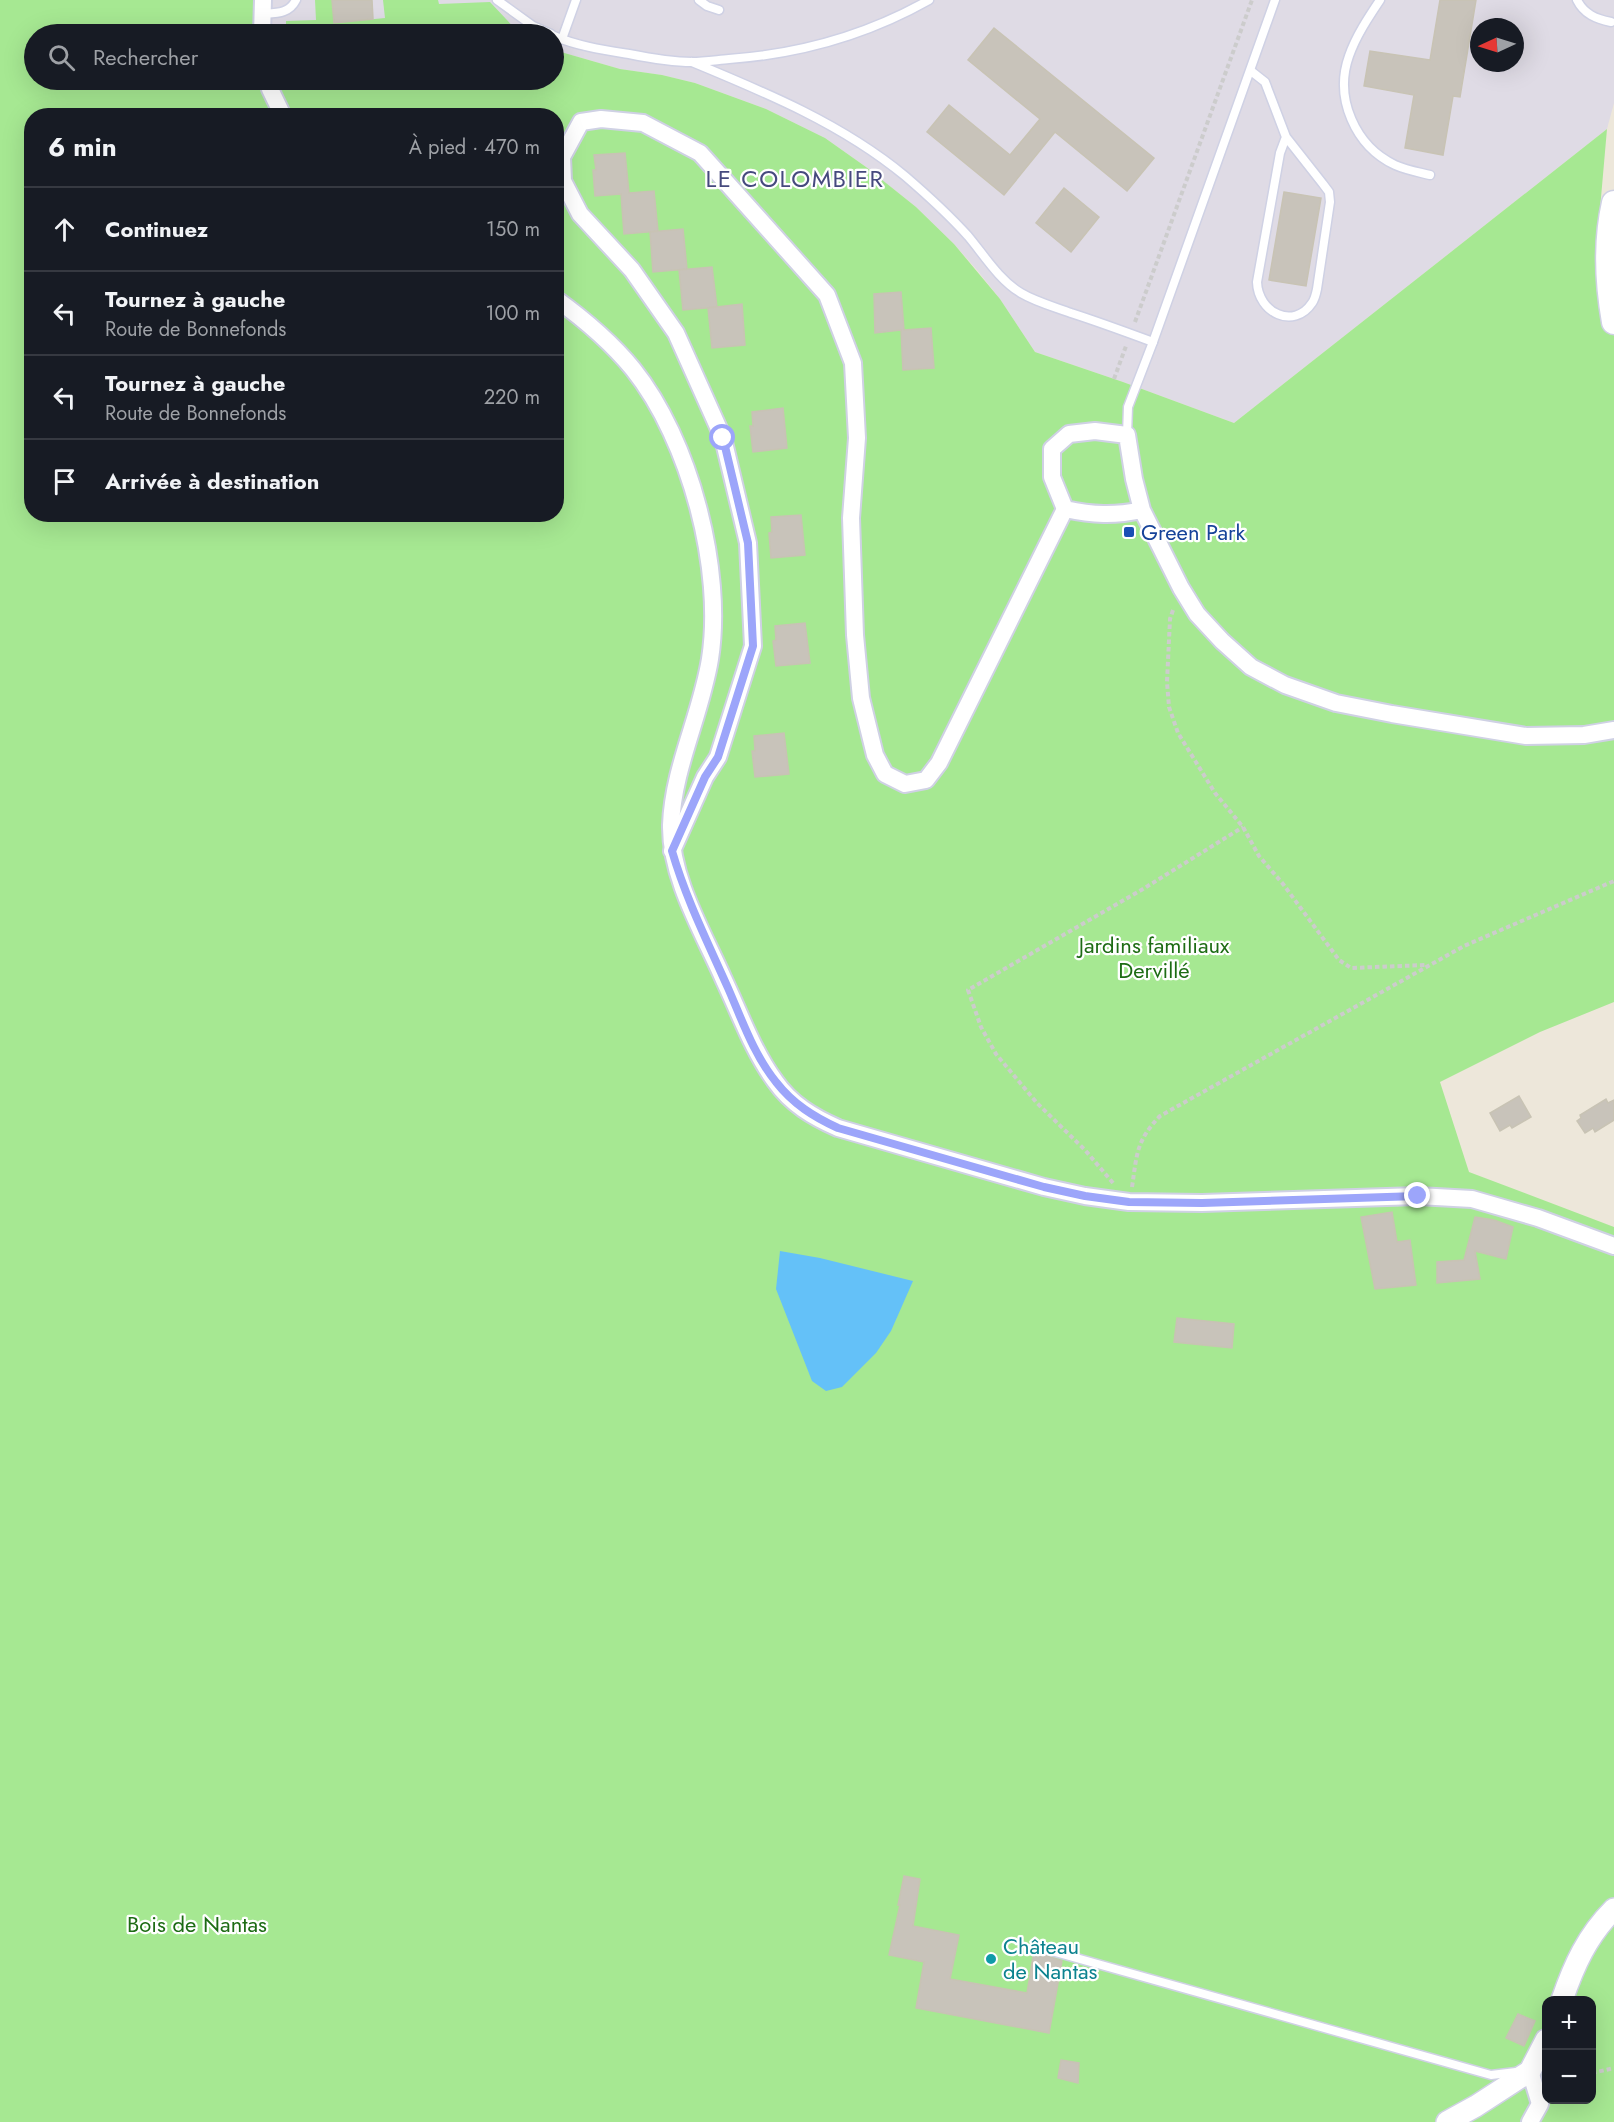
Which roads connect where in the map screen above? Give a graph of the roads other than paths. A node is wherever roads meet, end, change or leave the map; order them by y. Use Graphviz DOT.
graph roads {
  1 [pos="296,0"];
  2 [pos="497,0"];
  3 [pos="576,0"];
  4 [pos="699,0"];
  5 [pos="928,0"];
  6 [pos="1275,0"];
  7 [pos="1380,0"];
  8 [pos="1577,0"];
  9 [pos="262,7"];
  10 [pos="719,10"];
  11 [pos="1611,22"];
  12 [pos="262,24"];
  13 [pos="529,24"];
  14 [pos="562,24"];
  15 [pos="564,39"];
  16 [pos="692,62"];
  17 [pos="1251,71"];
  18 [pos="271,90"];
  19 [pos="280,108"];
  20 [pos="1286,137"];
  21 [pos="564,153"];
  22 [pos="1430,175"];
  23 [pos="564,183"];
  24 [pos="1614,202"];
  25 [pos="564,306"];
  26 [pos="1614,322"];
  27 [pos="1153,342"];
  28 [pos="1127,435"];
  29 [pos="1065,509"];
  30 [pos="1142,510"];
  31 [pos="1614,730"];
  32 [pos="672,851"];
  33 [pos="1613,1244"];
  34 [pos="1614,1909"];
  35 [pos="1048,1950"];
  36 [pos="1564,1996"];
  37 [pos="1542,2048"];
  38 [pos="1530,2071"];
  39 [pos="1447,2122"];
  40 [pos="1530,2122"];
  1 -- 9 [label="lane"];
  2 -- 13 [label="lane"];
  3 -- 14 [label="lane"];
  4 -- 10 [label="lane"];
  5 -- 16 [label="lane"];
  6 -- 17 [label="lane"];
  7 -- 22 [label="lane"];
  8 -- 11 [label="lane"];
  9 -- 12 [label="street"];
  15 -- 16 [label="lane"];
  16 -- 27 [label="lane"];
  17 -- 20 [label="lane"];
  17 -- 27 [label="lane"];
  18 -- 19 [label="street"];
  20 -- 20 [label="lane"];
  21 -- 29 [label="street"];
  23 -- 32 [label="street"];
  24 -- 26 [label="main road"];
  25 -- 32 [label="street"];
  27 -- 28 [label="lane"];
  28 -- 29 [label="street"];
  28 -- 30 [label="street"];
  29 -- 30 [label="street"];
  30 -- 31 [label="street"];
  32 -- 33 [label="street"];
  34 -- 36 [label="street"];
  35 -- 38 [label="lane"];
  37 -- 38 [label="street"];
  38 -- 39 [label="street"];
  38 -- 40 [label="street"];
}
